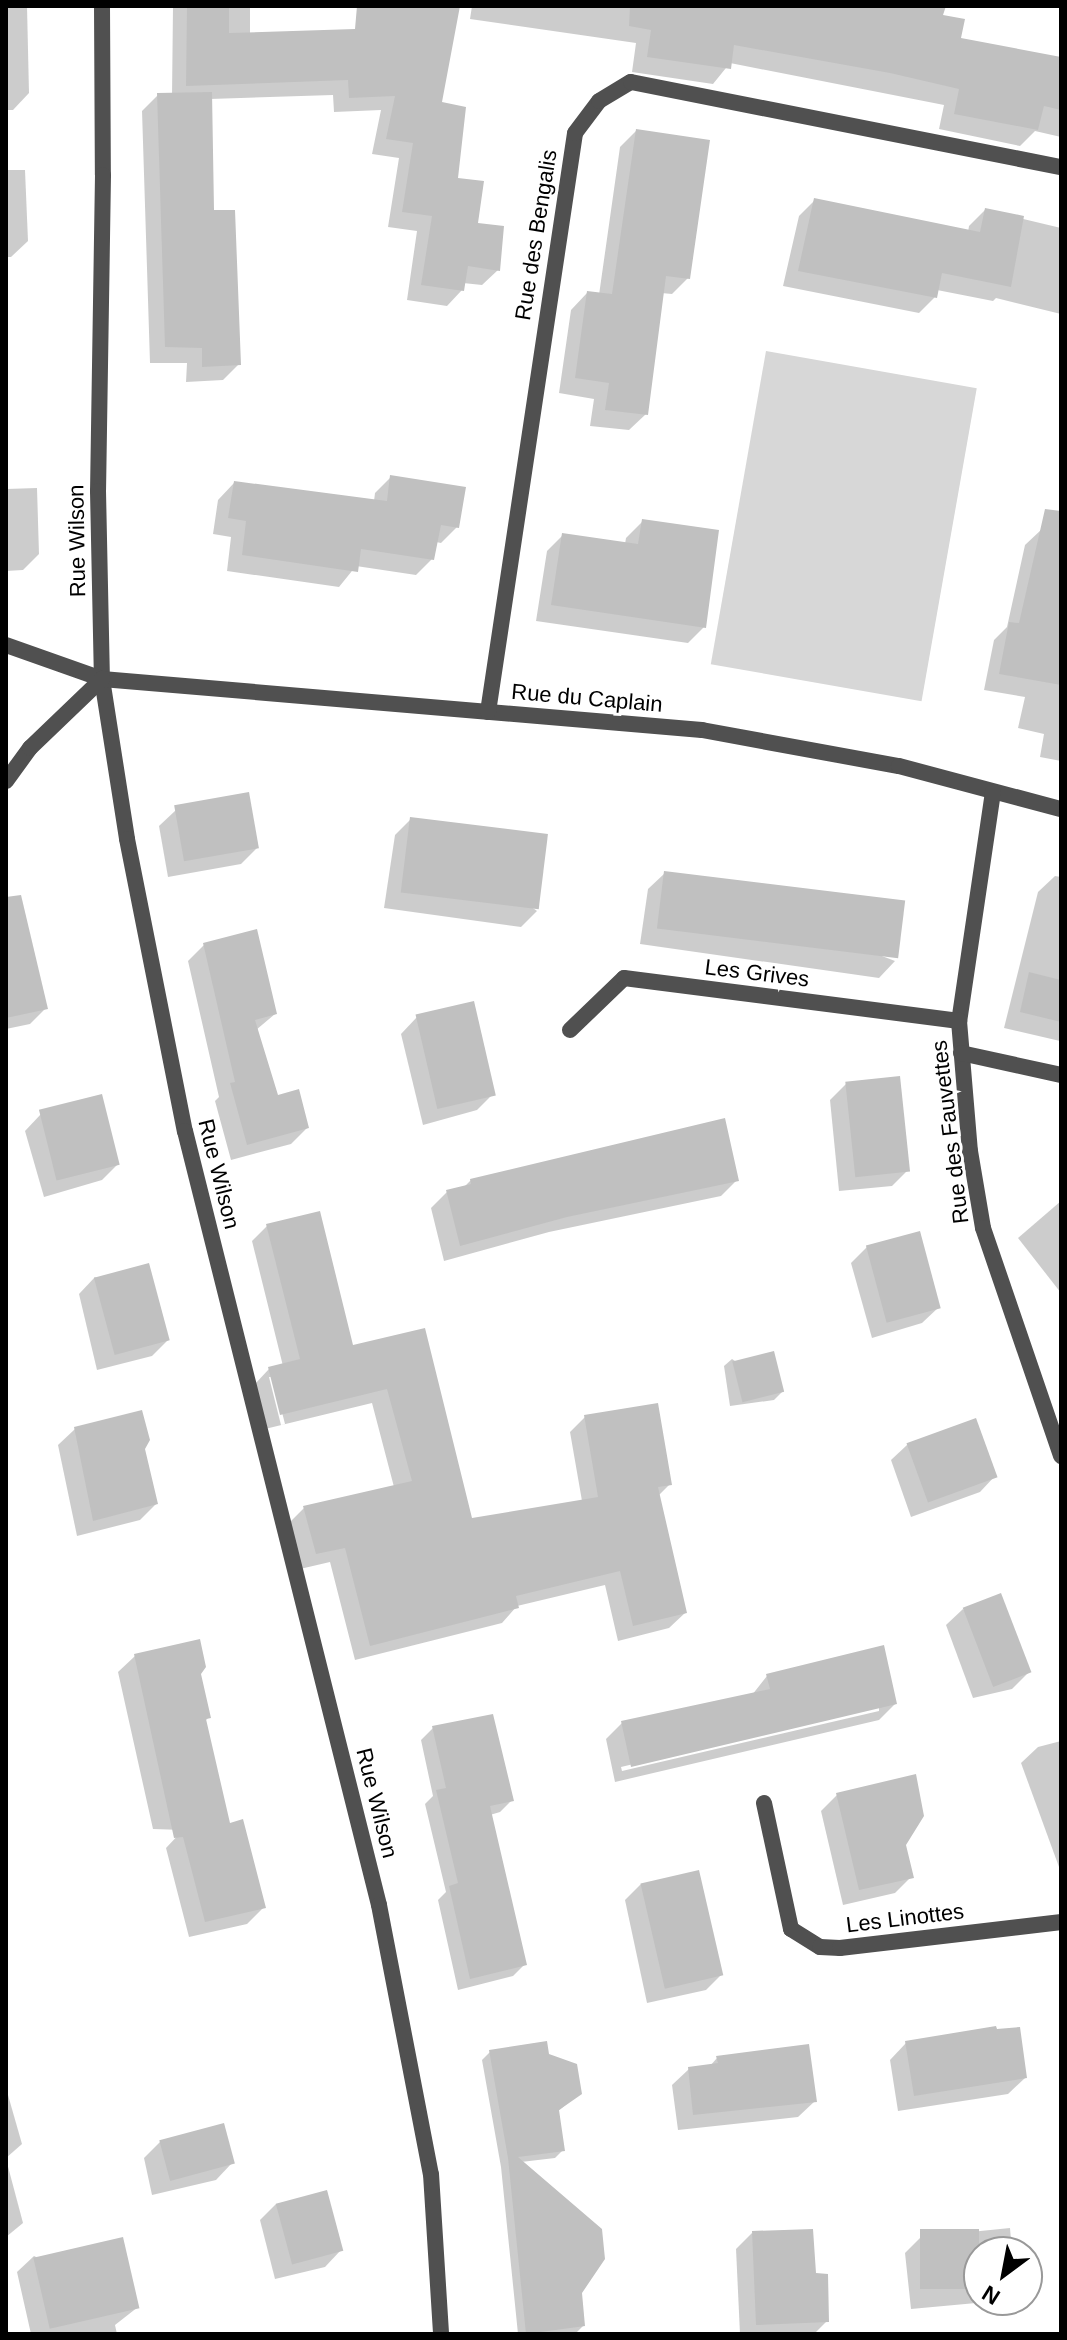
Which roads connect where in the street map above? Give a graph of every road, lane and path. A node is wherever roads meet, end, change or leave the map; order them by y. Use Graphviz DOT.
graph roads {
  1 [pos="102,6"];
  2 [pos="1061,167"];
  3 [pos="6,645"];
  4 [pos="102,679"];
  5 [pos="488,712"];
  6 [pos="6,781"];
  7 [pos="993,792"];
  8 [pos="1061,809"];
  9 [pos="959,1021"];
  10 [pos="570,1030"];
  11 [pos="961,1053"];
  12 [pos="1061,1075"];
  13 [pos="1061,1456"];
  14 [pos="764,1803"];
  15 [pos="1061,1922"];
  16 [pos="441,2334"];
  1 -- 4 [label="street, Rue Wilson"];
  2 -- 5 [label="street, Rue des Bengalis"];
  3 -- 4 [label="street, Rue du Caplain"];
  4 -- 5 [label="street, Rue du Caplain"];
  4 -- 6 [label="street"];
  4 -- 16 [label="street, Rue Wilson"];
  5 -- 7 [label="street, Rue du Caplain"];
  7 -- 8 [label="street, Rue du Caplain"];
  7 -- 9 [label="street, Rue des Fauvettes"];
  9 -- 10 [label="street, Les Grives"];
  9 -- 11 [label="street, Rue des Fauvettes"];
  11 -- 12 [label="street"];
  11 -- 13 [label="street, Rue des Fauvettes"];
  14 -- 15 [label="street, Les Linottes"];
}
